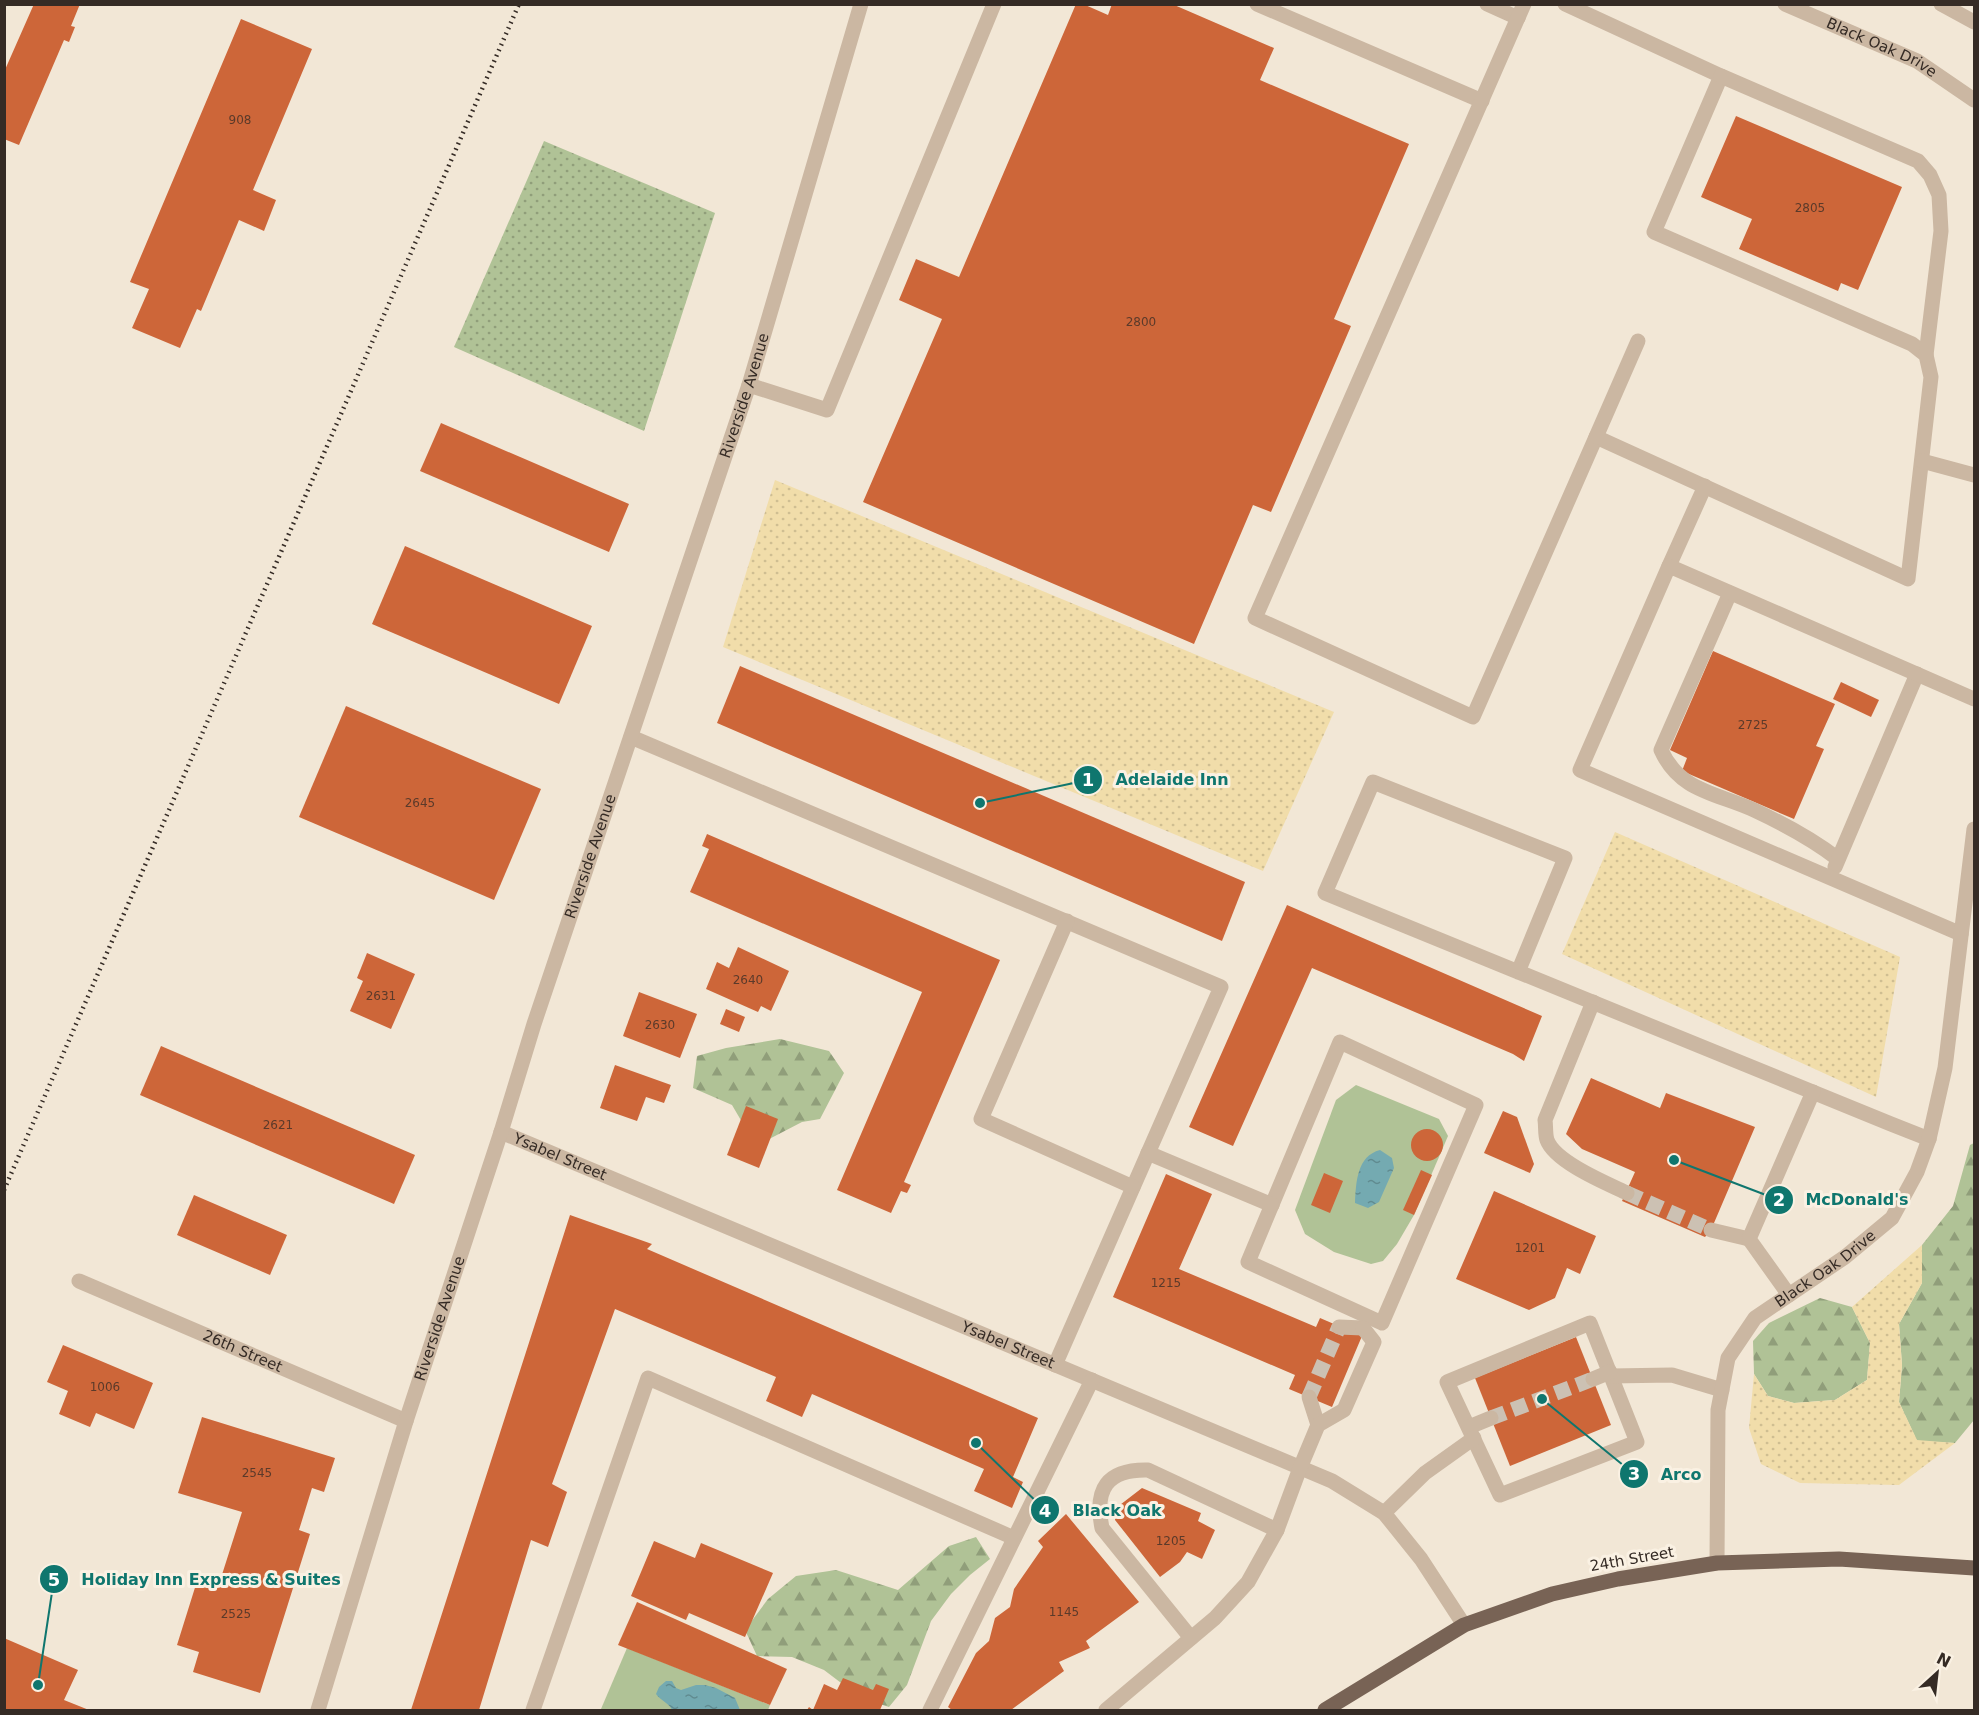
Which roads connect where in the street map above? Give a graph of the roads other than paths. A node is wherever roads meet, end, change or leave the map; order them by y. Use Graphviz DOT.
graph roads {
  1 [pos="861,4"];
  2 [pos="994,4"];
  3 [pos="1257,4"];
  4 [pos="1487,4"];
  5 [pos="1564,4"];
  6 [pos="1785,4"];
  7 [pos="1941,4"];
  8 [pos="1521,11"];
  9 [pos="1974,22"];
  10 [pos="1722,76"];
  11 [pos="1482,100"];
  12 [pos="1974,100"];
  13 [pos="1638,342"];
  14 [pos="1926,355"];
  15 [pos="749,384"];
  16 [pos="1596,437"];
  17 [pos="1922,461"];
  18 [pos="1974,475"];
  19 [pos="1705,486"];
  20 [pos="1669,566"];
  21 [pos="1730,593"];
  22 [pos="1917,674"];
  23 [pos="1974,699"];
  24 [pos="631,737"];
  25 [pos="1974,829"];
  26 [pos="1838,859"];
  27 [pos="1830,877"];
  28 [pos="1067,921"];
  29 [pos="1960,934"];
  30 [pos="1518,972"];
  31 [pos="1593,1002"];
  32 [pos="1813,1092"];
  33 [pos="501,1132"];
  34 [pos="1929,1139"];
  35 [pos="1148,1153"];
  36 [pos="1133,1187"];
  37 [pos="1627,1193"];
  38 [pos="1272,1205"];
  39 [pos="1710,1230"];
  40 [pos="1749,1239"];
  41 [pos="79,1281"];
  42 [pos="1790,1295"];
  43 [pos="1365,1322"];
  44 [pos="1339,1327"];
  45 [pos="1054,1365"];
  46 [pos="1610,1374"];
  47 [pos="1593,1379"];
  48 [pos="1092,1380"];
  49 [pos="1722,1390"];
  50 [pos="1309,1397"];
  51 [pos="1491,1418"];
  52 [pos="406,1421"];
  53 [pos="1318,1425"];
  54 [pos="1471,1433"];
  55 [pos="1300,1468"];
  56 [pos="1384,1513"];
  57 [pos="1277,1530"];
  58 [pos="1014,1538"];
  59 [pos="1718,1563"];
  60 [pos="1974,1568"];
  61 [pos="1464,1625"];
  62 [pos="1191,1638"];
  63 [pos="318,1710"];
  64 [pos="533,1710"];
  65 [pos="930,1710"];
  66 [pos="1106,1710"];
  67 [pos="1325,1710"];
  1 -- 15 [label="street, Riverside Avenue"];
  2 -- 15 [label="street"];
  3 -- 11 [label="street"];
  4 -- 8 [label="street"];
  5 -- 10 [label="street"];
  6 -- 12 [label="street, Black Oak Drive"];
  7 -- 9 [label="street"];
  8 -- 11 [label="street"];
  10 -- 14 [label="street"];
  10 -- 14 [label="street"];
  11 -- 16 [label="street"];
  13 -- 16 [label="street"];
  14 -- 17 [label="street"];
  15 -- 24 [label="street, Riverside Avenue"];
  16 -- 19 [label="street"];
  17 -- 18 [label="street"];
  17 -- 19 [label="street"];
  19 -- 20 [label="street"];
  20 -- 21 [label="street"];
  20 -- 27 [label="street"];
  21 -- 22 [label="street"];
  21 -- 26 [label="street"];
  22 -- 23 [label="street"];
  22 -- 26 [label="street"];
  24 -- 28 [label="street"];
  24 -- 33 [label="street, Riverside Avenue"];
  25 -- 29 [label="street, Black Oak Drive"];
  26 -- 27 [label="street"];
  27 -- 29 [label="street"];
  28 -- 35 [label="street"];
  28 -- 36 [label="street"];
  29 -- 34 [label="street, Black Oak Drive"];
  30 -- 30 [label="street"];
  30 -- 31 [label="street"];
  31 -- 32 [label="street"];
  31 -- 37 [label="street"];
  32 -- 34 [label="street"];
  32 -- 40 [label="street"];
  33 -- 45 [label="street, Ysabel Street"];
  33 -- 52 [label="street, Riverside Avenue"];
  34 -- 42 [label="street, Black Oak Drive"];
  35 -- 36 [label="street"];
  35 -- 38 [label="street"];
  36 -- 45 [label="street"];
  38 -- 43 [label="street"];
  38 -- 43 [label="street"];
  39 -- 40 [label="street"];
  40 -- 42 [label="street"];
  41 -- 52 [label="street, 26th Street"];
  42 -- 49 [label="street, Black Oak Drive"];
  43 -- 44 [label="street"];
  43 -- 53 [label="street"];
  45 -- 48 [label="street, Ysabel Street"];
  46 -- 47 [label="street"];
  46 -- 49 [label="street"];
  46 -- 54 [label="street"];
  46 -- 54 [label="street"];
  48 -- 55 [label="street, Ysabel Street"];
  48 -- 58 [label="street"];
  49 -- 59 [label="street, Black Oak Drive"];
  50 -- 53 [label="street"];
  51 -- 54 [label="street"];
  52 -- 63 [label="street, Riverside Avenue"];
  53 -- 55 [label="street"];
  54 -- 56 [label="street"];
  55 -- 56 [label="street, Ysabel Street"];
  55 -- 57 [label="street"];
  56 -- 61 [label="street, Ysabel Street"];
  57 -- 62 [label="street"];
  57 -- 62 [label="street"];
  58 -- 64 [label="street"];
  58 -- 65 [label="street"];
  59 -- 60 [label="main road, 24th Street"];
  59 -- 61 [label="main road, 24th Street"];
  61 -- 67 [label="main road, 24th Street"];
  62 -- 66 [label="street"];
}
